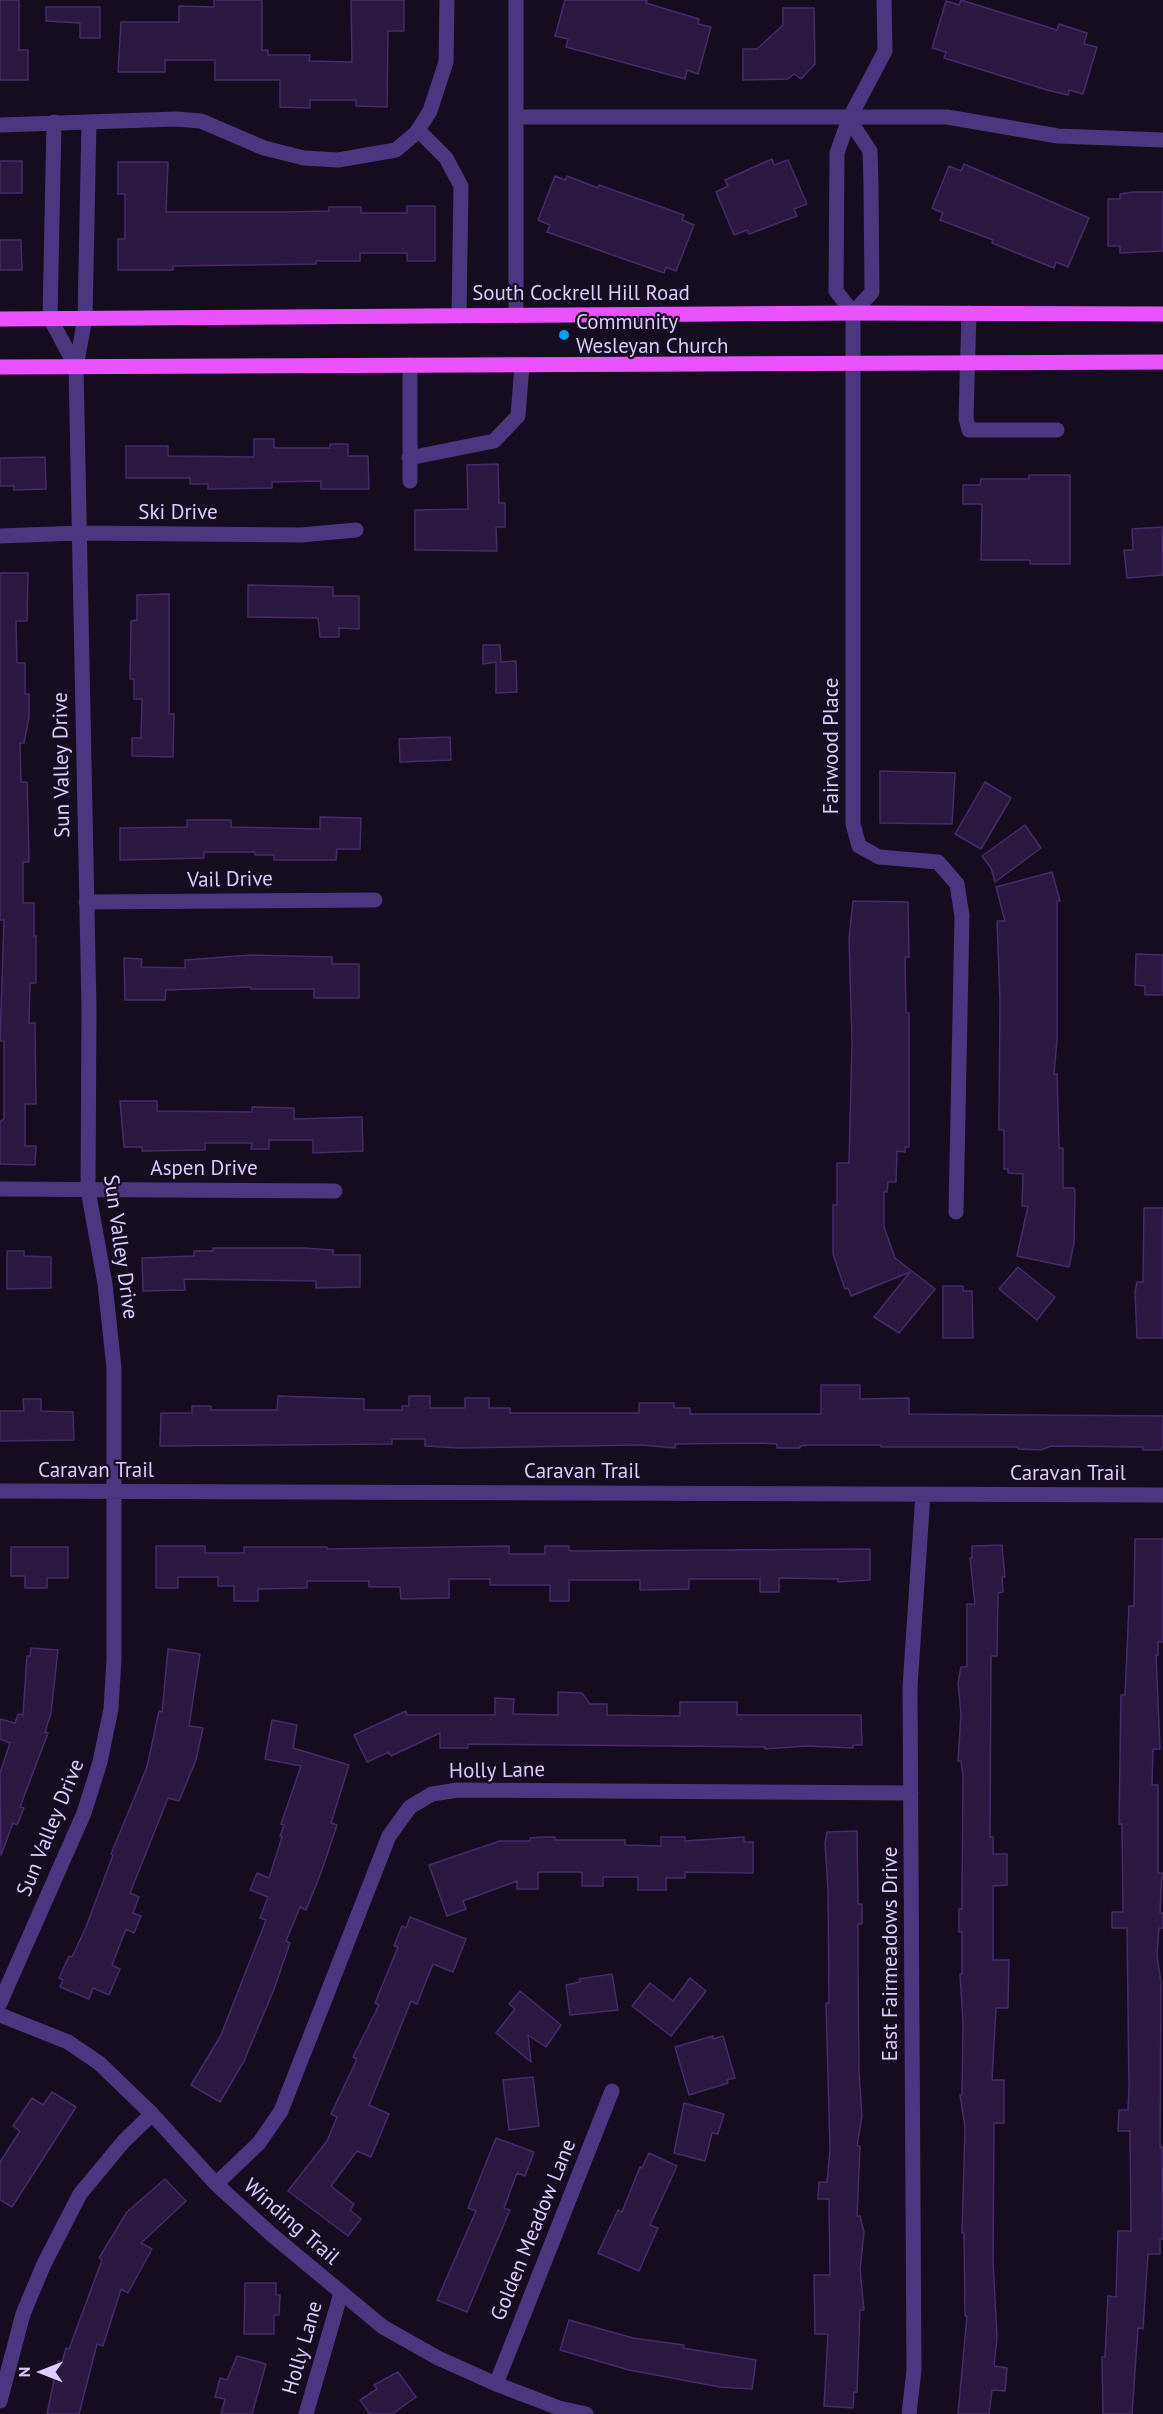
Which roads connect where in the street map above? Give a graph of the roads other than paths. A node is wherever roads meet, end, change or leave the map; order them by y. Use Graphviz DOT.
graph roads {
  1 [pos="447,0"];
  2 [pos="516,0"];
  3 [pos="884,0"];
  4 [pos="516,117"];
  5 [pos="849,119"];
  6 [pos="54,122"];
  7 [pos="89,122"];
  8 [pos="0,124"];
  9 [pos="418,130"];
  10 [pos="1163,140"];
  11 [pos="853,313"];
  12 [pos="969,314"];
  13 [pos="1163,314"];
  14 [pos="459,316"];
  15 [pos="516,316"];
  16 [pos="50,318"];
  17 [pos="85,318"];
  18 [pos="0,319"];
  19 [pos="1163,362"];
  20 [pos="853,363"];
  21 [pos="968,363"];
  22 [pos="410,365"];
  23 [pos="522,365"];
  24 [pos="0,366"];
  25 [pos="76,367"];
  26 [pos="1058,430"];
  27 [pos="409,458"];
  28 [pos="410,481"];
  29 [pos="356,530"];
  30 [pos="79,533"];
  31 [pos="0,536"];
  32 [pos="375,900"];
  33 [pos="86,902"];
  34 [pos="0,1189"];
  35 [pos="88,1190"];
  36 [pos="335,1191"];
  37 [pos="956,1212"];
  38 [pos="0,1491"];
  39 [pos="113,1492"];
  40 [pos="922,1494"];
  41 [pos="1163,1495"];
  42 [pos="910,1792"];
  43 [pos="0,2003"];
  44 [pos="0,2015"];
  45 [pos="612,2091"];
  46 [pos="152,2114"];
  47 [pos="216,2184"];
  48 [pos="341,2293"];
  49 [pos="496,2384"];
  50 [pos="0,2401"];
  51 [pos="306,2414"];
  52 [pos="586,2414"];
  53 [pos="909,2414"];
  1 -- 9 [label="street"];
  2 -- 4 [label="street"];
  3 -- 5 [label="street"];
  4 -- 5 [label="street"];
  4 -- 15 [label="street"];
  5 -- 10 [label="street"];
  5 -- 11 [label="street"];
  5 -- 11 [label="street"];
  6 -- 7 [label="street"];
  6 -- 8 [label="street"];
  6 -- 16 [label="street"];
  7 -- 9 [label="street"];
  7 -- 17 [label="street, Sun Valley Drive"];
  9 -- 14 [label="street"];
  11 -- 12 [label="main road, South Cockrell Hill Road"];
  11 -- 15 [label="main road, South Cockrell Hill Road"];
  11 -- 20 [label="street, Fairwood Place"];
  12 -- 13 [label="main road, South Cockrell Hill Road"];
  12 -- 21 [label="street"];
  14 -- 15 [label="main road, South Cockrell Hill Road"];
  14 -- 17 [label="main road, South Cockrell Hill Road"];
  16 -- 17 [label="main road, South Cockrell Hill Road"];
  16 -- 18 [label="main road, South Cockrell Hill Road"];
  16 -- 25 [label="street"];
  17 -- 25 [label="street, Sun Valley Drive"];
  19 -- 21 [label="main road"];
  20 -- 21 [label="main road"];
  20 -- 23 [label="main road"];
  20 -- 37 [label="street, Fairwood Place"];
  21 -- 26 [label="street"];
  22 -- 23 [label="main road"];
  22 -- 25 [label="main road"];
  22 -- 27 [label="street"];
  23 -- 27 [label="street"];
  24 -- 25 [label="main road"];
  25 -- 30 [label="street, Sun Valley Drive"];
  27 -- 28 [label="street"];
  29 -- 30 [label="street, Ski Drive"];
  30 -- 31 [label="street, Ski Drive"];
  30 -- 33 [label="street, Sun Valley Drive"];
  32 -- 33 [label="street, Vail Drive"];
  33 -- 35 [label="street, Sun Valley Drive"];
  34 -- 35 [label="street, Aspen Drive"];
  35 -- 36 [label="street, Aspen Drive"];
  35 -- 39 [label="street, Sun Valley Drive"];
  38 -- 39 [label="street, Caravan Trail"];
  39 -- 40 [label="street, Caravan Trail"];
  39 -- 43 [label="street, Sun Valley Drive"];
  40 -- 41 [label="street, Caravan Trail"];
  40 -- 42 [label="street, East Fairmeadows Drive"];
  42 -- 47 [label="street, Holly Lane"];
  42 -- 53 [label="street, East Fairmeadows Drive"];
  44 -- 46 [label="street, Winding Trail"];
  45 -- 49 [label="street, Golden Meadow Lane"];
  46 -- 47 [label="street, Winding Trail"];
  46 -- 50 [label="street"];
  47 -- 48 [label="street, Winding Trail"];
  48 -- 49 [label="street, Winding Trail"];
  48 -- 51 [label="street, Holly Lane"];
  49 -- 52 [label="street, Winding Trail"];
}
